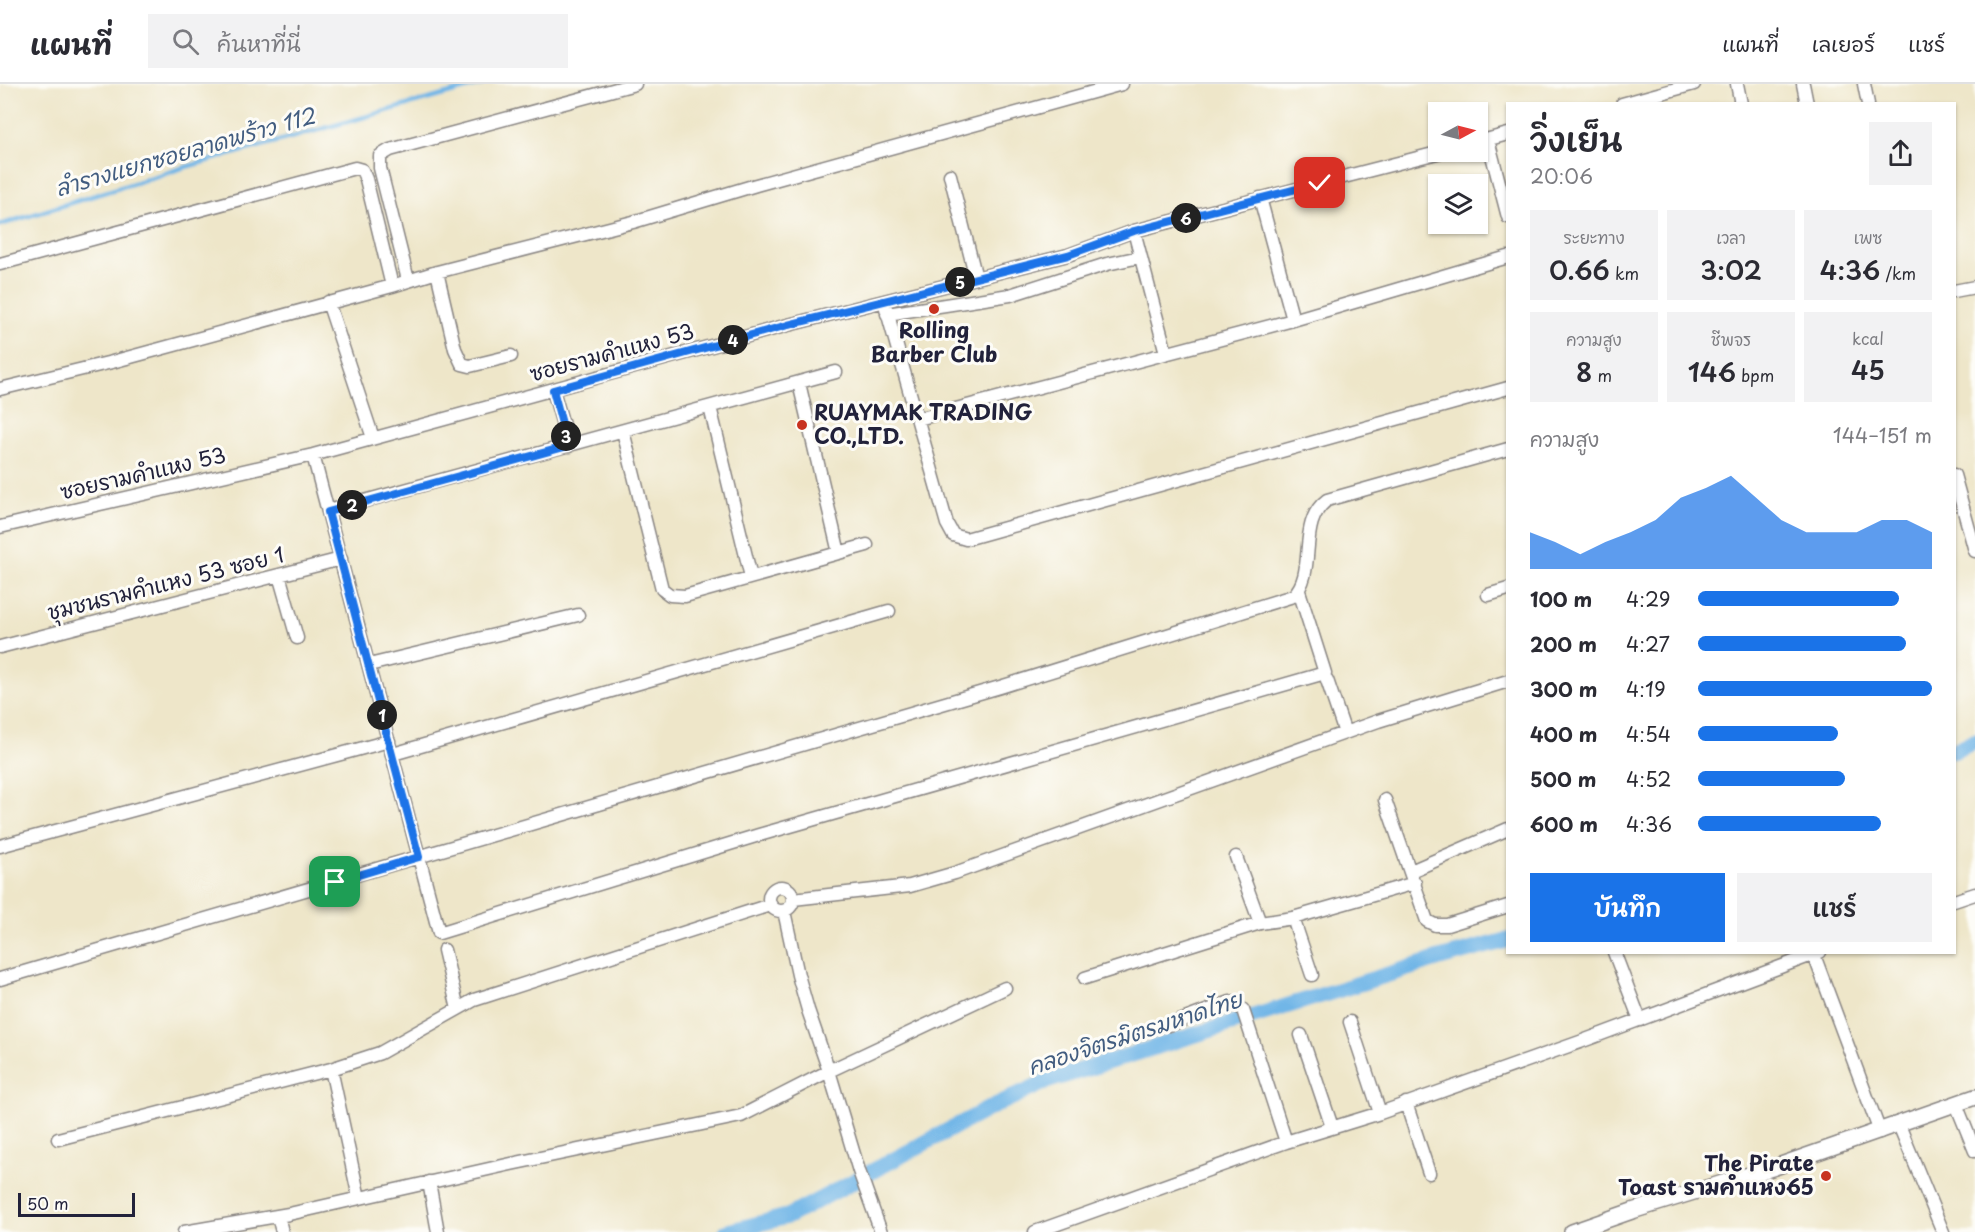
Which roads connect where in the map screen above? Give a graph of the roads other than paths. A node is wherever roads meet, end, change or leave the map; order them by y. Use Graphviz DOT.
graph roads {
  1 [pos="635,84"];
  2 [pos="1122,84"];
  3 [pos="1694,84"];
  4 [pos="1737,84"];
  5 [pos="1803,84"];
  6 [pos="1864,84"];
  7 [pos="1629,102"];
  8 [pos="1741,102"];
  9 [pos="1807,102"];
  10 [pos="1868,102"];
  11 [pos="1506,135"];
  12 [pos="1488,140"];
  13 [pos="1428,155"];
  14 [pos="1488,156"];
  15 [pos="950,175"];
  16 [pos="1260,198"];
  17 [pos="1506,211"];
  18 [pos="1134,231"];
  19 [pos="1140,257"];
  20 [pos="1506,258"];
  21 [pos="0,264"];
  22 [pos="437,272"];
  23 [pos="976,278"];
  24 [pos="408,280"];
  25 [pos="392,286"];
  26 [pos="1975,287"];
  27 [pos="1956,291"];
  28 [pos="328,302"];
  29 [pos="885,308"];
  30 [pos="1293,320"];
  31 [pos="1166,353"];
  32 [pos="511,356"];
  33 [pos="836,372"];
  34 [pos="799,383"];
  35 [pos="0,389"];
  36 [pos="1506,389"];
  37 [pos="553,390"];
  38 [pos="710,407"];
  39 [pos="918,419"];
  40 [pos="623,431"];
  41 [pos="373,438"];
  42 [pos="568,446"];
  43 [pos="1506,450"];
  44 [pos="313,455"];
  45 [pos="1956,480"];
  46 [pos="1969,504"];
  47 [pos="328,512"];
  48 [pos="0,527"];
  49 [pos="867,545"];
  50 [pos="1975,551"];
  51 [pos="839,553"];
  52 [pos="341,559"];
  53 [pos="279,575"];
  54 [pos="751,577"];
  55 [pos="1506,590"];
  56 [pos="1299,591"];
  57 [pos="1488,595"];
  58 [pos="889,611"];
  59 [pos="578,615"];
  60 [pos="297,638"];
  61 [pos="0,647"];
  62 [pos="369,665"];
  63 [pos="1327,680"];
  64 [pos="1506,682"];
  65 [pos="1345,733"];
  66 [pos="388,741"];
  67 [pos="393,754"];
  68 [pos="1385,800"];
  69 [pos="1506,830"];
  70 [pos="0,846"];
  71 [pos="419,857"];
  72 [pos="1236,857"];
  73 [pos="1413,877"];
  74 [pos="1975,894"];
  75 [pos="794,899"];
  76 [pos="1956,901"];
  77 [pos="770,904"];
  78 [pos="1506,907"];
  79 [pos="784,911"];
  80 [pos="1293,918"];
  81 [pos="1260,923"];
  82 [pos="444,950"];
  83 [pos="1615,954"];
  84 [pos="1817,954"];
  85 [pos="1312,975"];
  86 [pos="1085,978"];
  87 [pos="0,979"];
  88 [pos="1005,988"];
  89 [pos="458,1008"];
  90 [pos="1640,1020"];
  91 [pos="1350,1022"];
  92 [pos="1169,1025"];
  93 [pos="1301,1035"];
  94 [pos="331,1069"];
  95 [pos="829,1071"];
  96 [pos="1975,1097"];
  97 [pos="1406,1103"];
  98 [pos="1956,1104"];
  99 [pos="1380,1113"];
  100 [pos="1899,1125"];
  101 [pos="1332,1127"];
  102 [pos="1880,1132"];
  103 [pos="58,1140"];
  104 [pos="1286,1142"];
  105 [pos="1975,1151"];
  106 [pos="1429,1173"];
  107 [pos="429,1182"];
  108 [pos="359,1198"];
  109 [pos="278,1216"];
  110 [pos="184,1232"];
  111 [pos="282,1232"];
  112 [pos="438,1232"];
  113 [pos="882,1232"];
  114 [pos="1035,1232"];
  115 [pos="1572,1232"];
  116 [pos="1943,1232"];
  1 -- 24 [label="street"];
  2 -- 22 [label="street"];
  3 -- 7 [label="street"];
  4 -- 8 [label="street"];
  5 -- 9 [label="street"];
  6 -- 10 [label="street"];
  11 -- 12 [label="street"];
  13 -- 16 [label="street, ซอยรามคำแหง 53"];
  14 -- 17 [label="street"];
  15 -- 23 [label="street"];
  16 -- 18 [label="street, ซอยรามคำแหง 53"];
  16 -- 30 [label="street"];
  18 -- 19 [label="street"];
  18 -- 23 [label="street, ซอยรามคำแหง 53"];
  19 -- 29 [label="street"];
  19 -- 31 [label="street"];
  20 -- 30 [label="street"];
  21 -- 25 [label="street"];
  22 -- 24 [label="street"];
  22 -- 32 [label="street"];
  23 -- 29 [label="street, ซอยรามคำแหง 53"];
  24 -- 25 [label="street"];
  25 -- 28 [label="street"];
  26 -- 27 [label="street"];
  28 -- 35 [label="street"];
  28 -- 41 [label="street"];
  29 -- 37 [label="street, ซอยรามคำแหง 53"];
  29 -- 39 [label="street"];
  30 -- 31 [label="street"];
  31 -- 39 [label="street"];
  33 -- 34 [label="street"];
  34 -- 38 [label="street"];
  34 -- 51 [label="street"];
  36 -- 39 [label="street"];
  37 -- 41 [label="street, ซอยรามคำแหง 53"];
  37 -- 42 [label="street"];
  38 -- 40 [label="street"];
  38 -- 54 [label="street"];
  40 -- 42 [label="street"];
  40 -- 54 [label="street"];
  41 -- 44 [label="street, ซอยรามคำแหง 53"];
  42 -- 47 [label="street"];
  43 -- 56 [label="street"];
  44 -- 47 [label="street"];
  44 -- 48 [label="street, ซอยรามคำแหง 53"];
  45 -- 46 [label="street"];
  46 -- 50 [label="street"];
  47 -- 52 [label="street"];
  49 -- 51 [label="street"];
  51 -- 54 [label="street"];
  52 -- 53 [label="street, ชุมชนรามคำแหง 53 ซอย 1"];
  52 -- 62 [label="street"];
  53 -- 60 [label="street"];
  53 -- 61 [label="street, ชุมชนรามคำแหง 53 ซอย 1"];
  55 -- 57 [label="street"];
  56 -- 71 [label="street"];
  56 -- 71 [label="street"];
  58 -- 67 [label="street"];
  59 -- 62 [label="street"];
  62 -- 66 [label="street"];
  63 -- 65 [label="street"];
  64 -- 65 [label="street"];
  65 -- 75 [label="street"];
  66 -- 67 [label="street"];
  66 -- 70 [label="street"];
  67 -- 71 [label="street"];
  68 -- 73 [label="street"];
  69 -- 73 [label="street"];
  71 -- 87 [label="street"];
  72 -- 81 [label="street"];
  73 -- 78 [label="street"];
  73 -- 80 [label="street"];
  74 -- 76 [label="street"];
  75 -- 77 [label="street"];
  75 -- 79 [label="street"];
  77 -- 79 [label="street"];
  77 -- 89 [label="street"];
  79 -- 95 [label="street"];
  80 -- 81 [label="street"];
  80 -- 85 [label="street"];
  81 -- 86 [label="street"];
  82 -- 89 [label="street"];
  83 -- 90 [label="street"];
  84 -- 90 [label="street"];
  84 -- 102 [label="street"];
  88 -- 95 [label="street"];
  89 -- 94 [label="street"];
  90 -- 97 [label="street"];
  91 -- 99 [label="street"];
  92 -- 104 [label="street"];
  93 -- 101 [label="street"];
  94 -- 103 [label="street"];
  94 -- 108 [label="street"];
  95 -- 107 [label="street"];
  95 -- 113 [label="street"];
  96 -- 98 [label="street"];
  97 -- 99 [label="street"];
  97 -- 106 [label="street"];
  98 -- 100 [label="street"];
  98 -- 105 [label="street"];
  99 -- 101 [label="street"];
  100 -- 102 [label="street"];
  100 -- 116 [label="street"];
  101 -- 104 [label="street"];
  102 -- 115 [label="street"];
  104 -- 114 [label="street"];
  107 -- 108 [label="street"];
  107 -- 112 [label="street"];
  108 -- 109 [label="street"];
  109 -- 110 [label="street"];
  109 -- 111 [label="street"];
}
